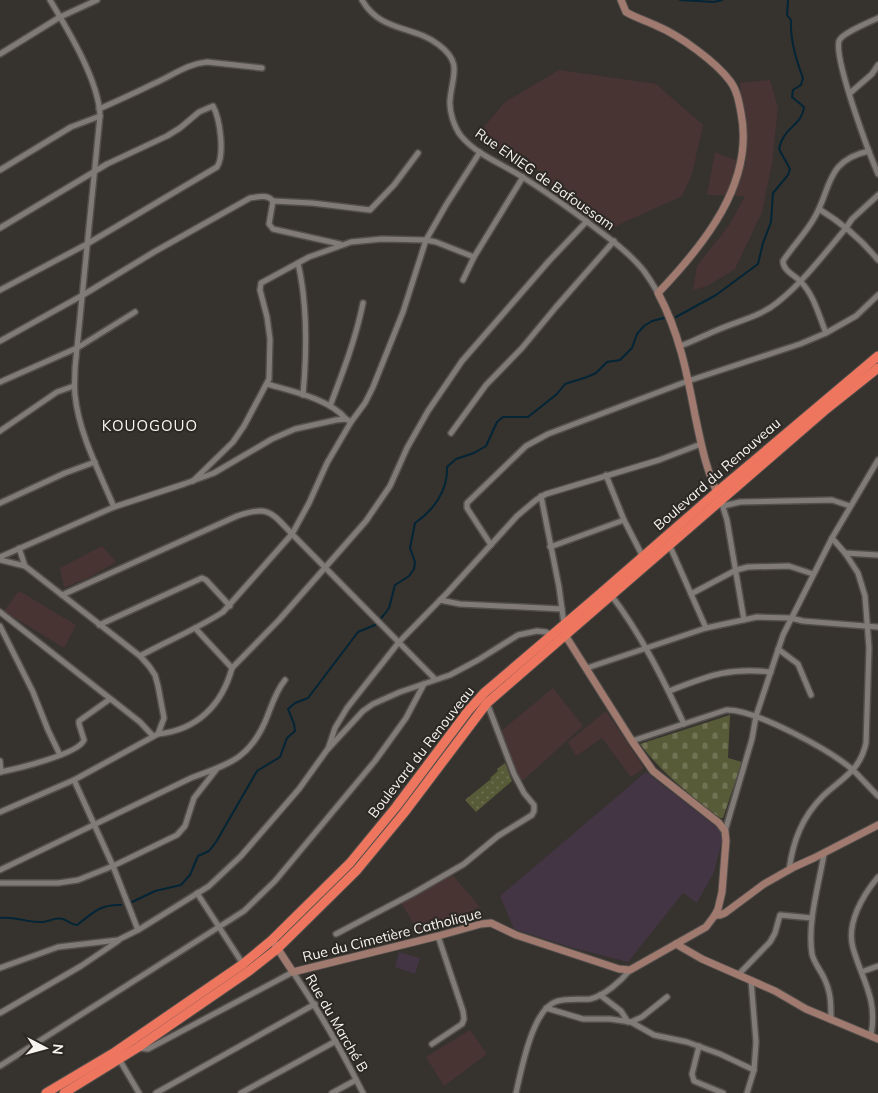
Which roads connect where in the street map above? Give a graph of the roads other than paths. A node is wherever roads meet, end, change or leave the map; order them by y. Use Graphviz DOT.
graph roads {
  1 [pos="50,0"];
  2 [pos="97,0"];
  3 [pos="362,0"];
  4 [pos="621,0"];
  5 [pos="60,17"];
  6 [pos="878,18"];
  7 [pos="0,54"];
  8 [pos="878,65"];
  9 [pos="262,68"];
  10 [pos="878,73"];
  11 [pos="872,74"];
  12 [pos="850,93"];
  13 [pos="99,109"];
  14 [pos="100,116"];
  15 [pos="869,151"];
  16 [pos="480,152"];
  17 [pos="418,153"];
  18 [pos="0,170"];
  19 [pos="93,172"];
  20 [pos="878,174"];
  21 [pos="523,177"];
  22 [pos="878,195"];
  23 [pos="274,201"];
  24 [pos="819,209"];
  25 [pos="587,221"];
  26 [pos="0,228"];
  27 [pos="846,228"];
  28 [pos="426,240"];
  29 [pos="614,242"];
  30 [pos="87,244"];
  31 [pos="342,245"];
  32 [pos="474,257"];
  33 [pos="878,260"];
  34 [pos="298,263"];
  35 [pos="462,280"];
  36 [pos="800,281"];
  37 [pos="0,290"];
  38 [pos="658,294"];
  39 [pos="82,295"];
  40 [pos="878,295"];
  41 [pos="363,303"];
  42 [pos="135,312"];
  43 [pos="826,333"];
  44 [pos="0,341"];
  45 [pos="680,346"];
  46 [pos="77,348"];
  47 [pos="878,356"];
  48 [pos="878,368"];
  49 [pos="688,381"];
  50 [pos="0,382"];
  51 [pos="267,384"];
  52 [pos="74,386"];
  53 [pos="842,391"];
  54 [pos="303,395"];
  55 [pos="330,406"];
  56 [pos="348,420"];
  57 [pos="0,431"];
  58 [pos="451,433"];
  59 [pos="701,444"];
  60 [pos="878,460"];
  61 [pos="95,462"];
  62 [pos="606,475"];
  63 [pos="193,481"];
  64 [pos="541,496"];
  65 [pos="720,499"];
  66 [pos="0,503"];
  67 [pos="850,506"];
  68 [pos="114,507"];
  69 [pos="624,520"];
  70 [pos="292,534"];
  71 [pos="832,538"];
  72 [pos="667,542"];
  73 [pos="491,545"];
  74 [pos="550,547"];
  75 [pos="19,548"];
  76 [pos="845,553"];
  77 [pos="878,555"];
  78 [pos="643,557"];
  79 [pos="0,558"];
  80 [pos="26,566"];
  81 [pos="326,568"];
  82 [pos="736,570"];
  83 [pos="814,574"];
  84 [pos="691,594"];
  85 [pos="62,595"];
  86 [pos="611,595"];
  87 [pos="440,600"];
  88 [pos="230,606"];
  89 [pos="562,609"];
  90 [pos="0,612"];
  91 [pos="791,618"];
  92 [pos="744,620"];
  93 [pos="564,624"];
  94 [pos="99,625"];
  95 [pos="867,625"];
  96 [pos="878,627"];
  97 [pos="0,628"];
  98 [pos="195,628"];
  99 [pos="706,628"];
  100 [pos="558,637"];
  101 [pos="399,642"];
  102 [pos="646,649"];
  103 [pos="778,649"];
  104 [pos="140,656"];
  105 [pos="232,668"];
  106 [pos="587,668"];
  107 [pos="771,672"];
  108 [pos="435,679"];
  109 [pos="285,680"];
  110 [pos="424,683"];
  111 [pos="669,692"];
  112 [pos="482,695"];
  113 [pos="811,695"];
  114 [pos="110,699"];
  115 [pos="487,703"];
  116 [pos="756,716"];
  117 [pos="684,724"];
  118 [pos="156,735"];
  119 [pos="632,740"];
  120 [pos="327,750"];
  121 [pos="60,755"];
  122 [pos="439,758"];
  123 [pos="0,761"];
  124 [pos="217,768"];
  125 [pos="853,770"];
  126 [pos="1,772"];
  127 [pos="74,780"];
  128 [pos="878,796"];
  129 [pos="396,807"];
  130 [pos="0,812"];
  131 [pos="404,813"];
  132 [pos="94,825"];
  133 [pos="878,825"];
  134 [pos="725,831"];
  135 [pos="824,854"];
  136 [pos="113,866"];
  137 [pos="353,866"];
  138 [pos="0,870"];
  139 [pos="789,870"];
  140 [pos="878,877"];
  141 [pos="0,883"];
  142 [pos="197,893"];
  143 [pos="715,915"];
  144 [pos="812,918"];
  145 [pos="220,927"];
  146 [pos="138,930"];
  147 [pos="336,934"];
  148 [pos="438,936"];
  149 [pos="118,940"];
  150 [pos="272,940"];
  151 [pos="676,944"];
  152 [pos="277,949"];
  153 [pos="878,966"];
  154 [pos="0,968"];
  155 [pos="246,968"];
  156 [pos="630,970"];
  157 [pos="864,971"];
  158 [pos="293,972"];
  159 [pos="738,975"];
  160 [pos="751,980"];
  161 [pos="600,995"];
  162 [pos="667,997"];
  163 [pos="315,1004"];
  164 [pos="546,1008"];
  165 [pos="0,1013"];
  166 [pos="831,1020"];
  167 [pos="630,1022"];
  168 [pos="870,1035"];
  169 [pos="878,1039"];
  170 [pos="336,1041"];
  171 [pos="432,1044"];
  172 [pos="699,1046"];
  173 [pos="137,1048"];
  174 [pos="117,1056"];
  175 [pos="0,1066"];
  176 [pos="754,1070"];
  177 [pos="356,1080"];
  178 [pos="46,1093"];
  179 [pos="64,1093"];
  180 [pos="139,1093"];
  181 [pos="156,1093"];
  182 [pos="241,1093"];
  183 [pos="332,1093"];
  184 [pos="363,1093"];
  185 [pos="516,1093"];
  186 [pos="724,1093"];
  187 [pos="747,1093"];
  1 -- 5 [label="street"];
  2 -- 5 [label="street"];
  3 -- 16 [label="street, Rue ENIEG de Bafoussam"];
  4 -- 38 [label="street"];
  5 -- 7 [label="street"];
  5 -- 13 [label="street"];
  6 -- 12 [label="street"];
  8 -- 11 [label="street"];
  9 -- 13 [label="street"];
  10 -- 11 [label="street"];
  11 -- 12 [label="street"];
  12 -- 15 [label="street"];
  13 -- 14 [label="street"];
  14 -- 18 [label="street"];
  14 -- 19 [label="street"];
  15 -- 20 [label="street"];
  15 -- 24 [label="street"];
  16 -- 21 [label="street, Rue ENIEG de Bafoussam"];
  16 -- 28 [label="street"];
  17 -- 23 [label="street"];
  19 -- 26 [label="street"];
  19 -- 30 [label="street"];
  19 -- 30 [label="street"];
  21 -- 25 [label="street, Rue ENIEG de Bafoussam"];
  21 -- 32 [label="street"];
  22 -- 27 [label="street"];
  23 -- 31 [label="street"];
  23 -- 39 [label="street"];
  24 -- 27 [label="street"];
  24 -- 36 [label="street"];
  25 -- 29 [label="street, Rue ENIEG de Bafoussam"];
  25 -- 81 [label="street"];
  27 -- 33 [label="street"];
  27 -- 36 [label="street"];
  28 -- 31 [label="street"];
  28 -- 32 [label="street"];
  28 -- 56 [label="street"];
  29 -- 38 [label="street, Rue ENIEG de Bafoussam"];
  29 -- 58 [label="street"];
  30 -- 37 [label="street"];
  30 -- 39 [label="street"];
  31 -- 34 [label="street"];
  32 -- 35 [label="street"];
  34 -- 51 [label="street"];
  34 -- 54 [label="street"];
  36 -- 43 [label="street"];
  36 -- 45 [label="street"];
  38 -- 45 [label="street, Rue ENIEG de Bafoussam"];
  39 -- 44 [label="street"];
  39 -- 46 [label="street"];
  40 -- 43 [label="street"];
  41 -- 55 [label="street"];
  42 -- 46 [label="street"];
  43 -- 49 [label="street"];
  45 -- 49 [label="street, Rue ENIEG de Bafoussam"];
  46 -- 50 [label="street"];
  46 -- 52 [label="street"];
  47 -- 53 [label="highway, Boulevard du Renouveau"];
  48 -- 53 [label="highway, Boulevard du Renouveau"];
  49 -- 59 [label="street, Rue ENIEG de Bafoussam"];
  49 -- 73 [label="street"];
  51 -- 54 [label="street"];
  51 -- 63 [label="street"];
  52 -- 57 [label="street"];
  52 -- 61 [label="street"];
  53 -- 65 [label="highway, Boulevard du Renouveau"];
  54 -- 55 [label="street"];
  55 -- 56 [label="street"];
  56 -- 63 [label="street"];
  56 -- 70 [label="street"];
  59 -- 62 [label="street"];
  59 -- 65 [label="street, Rue ENIEG de Bafoussam"];
  60 -- 67 [label="street"];
  61 -- 66 [label="street"];
  61 -- 68 [label="street"];
  62 -- 64 [label="street"];
  62 -- 69 [label="street"];
  63 -- 68 [label="street"];
  64 -- 73 [label="street"];
  64 -- 74 [label="street"];
  65 -- 67 [label="street"];
  65 -- 72 [label="highway, Boulevard du Renouveau"];
  65 -- 82 [label="street"];
  67 -- 71 [label="street"];
  68 -- 75 [label="street"];
  69 -- 74 [label="street"];
  69 -- 78 [label="street"];
  70 -- 81 [label="street"];
  70 -- 85 [label="street"];
  70 -- 88 [label="street"];
  71 -- 76 [label="street"];
  71 -- 83 [label="street"];
  72 -- 78 [label="highway, Boulevard du Renouveau"];
  72 -- 84 [label="street"];
  72 -- 86 [label="highway, Boulevard du Renouveau"];
  73 -- 87 [label="street"];
  74 -- 89 [label="street"];
  75 -- 79 [label="street"];
  75 -- 80 [label="street"];
  76 -- 77 [label="street"];
  76 -- 95 [label="street"];
  78 -- 93 [label="highway, Boulevard du Renouveau"];
  79 -- 80 [label="street"];
  80 -- 85 [label="street"];
  81 -- 101 [label="street"];
  81 -- 105 [label="street"];
  82 -- 83 [label="street"];
  82 -- 84 [label="street"];
  82 -- 92 [label="street"];
  83 -- 91 [label="street"];
  84 -- 99 [label="street"];
  85 -- 94 [label="street"];
  86 -- 100 [label="highway, Boulevard du Renouveau"];
  86 -- 102 [label="street"];
  87 -- 89 [label="street"];
  87 -- 101 [label="street"];
  88 -- 94 [label="street"];
  88 -- 98 [label="street"];
  89 -- 93 [label="street"];
  90 -- 114 [label="street"];
  91 -- 92 [label="street"];
  91 -- 95 [label="street"];
  91 -- 103 [label="street"];
  92 -- 99 [label="street"];
  93 -- 100 [label="highway, Boulevard du Renouveau"];
  93 -- 100 [label="street"];
  94 -- 104 [label="street"];
  95 -- 96 [label="street"];
  95 -- 125 [label="street"];
  97 -- 121 [label="street"];
  98 -- 104 [label="street"];
  98 -- 105 [label="street"];
  99 -- 102 [label="street"];
  100 -- 106 [label="street"];
  100 -- 108 [label="street"];
  100 -- 112 [label="highway, Boulevard du Renouveau"];
  100 -- 115 [label="highway, Boulevard du Renouveau"];
  101 -- 108 [label="street"];
  101 -- 120 [label="street"];
  102 -- 106 [label="street"];
  102 -- 111 [label="street"];
  103 -- 107 [label="street"];
  103 -- 113 [label="street"];
  104 -- 118 [label="street"];
  105 -- 118 [label="street"];
  106 -- 119 [label="street"];
  107 -- 111 [label="street"];
  107 -- 116 [label="street"];
  108 -- 110 [label="street"];
  109 -- 124 [label="street"];
  110 -- 120 [label="street"];
  110 -- 145 [label="street"];
  111 -- 117 [label="street"];
  112 -- 115 [label="street"];
  112 -- 122 [label="highway, Boulevard du Renouveau"];
  114 -- 118 [label="street"];
  114 -- 121 [label="street"];
  115 -- 122 [label="highway, Boulevard du Renouveau"];
  115 -- 147 [label="street"];
  116 -- 117 [label="street"];
  116 -- 125 [label="street"];
  116 -- 134 [label="street"];
  117 -- 119 [label="street"];
  118 -- 127 [label="street"];
  119 -- 134 [label="street"];
  120 -- 142 [label="street"];
  121 -- 126 [label="street"];
  122 -- 129 [label="highway, Boulevard du Renouveau"];
  122 -- 131 [label="highway, Boulevard du Renouveau"];
  123 -- 126 [label="street"];
  124 -- 132 [label="street"];
  124 -- 136 [label="street"];
  125 -- 128 [label="street"];
  125 -- 139 [label="street"];
  127 -- 130 [label="street"];
  127 -- 132 [label="street"];
  129 -- 131 [label="highway"];
  129 -- 137 [label="highway, Boulevard du Renouveau"];
  131 -- 137 [label="highway, Boulevard du Renouveau"];
  132 -- 136 [label="street"];
  132 -- 138 [label="street"];
  133 -- 135 [label="street"];
  134 -- 143 [label="street"];
  135 -- 139 [label="street"];
  135 -- 144 [label="street"];
  136 -- 141 [label="street"];
  136 -- 146 [label="street"];
  137 -- 150 [label="highway, Boulevard du Renouveau"];
  137 -- 152 [label="highway, Boulevard du Renouveau"];
  139 -- 143 [label="street"];
  140 -- 157 [label="street"];
  142 -- 145 [label="street"];
  142 -- 146 [label="street"];
  143 -- 151 [label="street"];
  144 -- 159 [label="street"];
  144 -- 166 [label="street"];
  145 -- 155 [label="street"];
  145 -- 175 [label="street"];
  146 -- 149 [label="street"];
  148 -- 156 [label="street, Rue du Cimetière Catholique"];
  148 -- 158 [label="street, Rue du Cimetière Catholique"];
  148 -- 171 [label="street"];
  149 -- 154 [label="street"];
  149 -- 165 [label="street"];
  150 -- 152 [label="street, Rue du Marché B"];
  150 -- 155 [label="highway, Boulevard du Renouveau"];
  151 -- 156 [label="street"];
  151 -- 159 [label="street"];
  152 -- 155 [label="highway, Boulevard du Renouveau"];
  152 -- 158 [label="street, Rue du Marché B"];
  153 -- 157 [label="street"];
  155 -- 173 [label="highway, Boulevard du Renouveau"];
  155 -- 174 [label="highway, Boulevard du Renouveau"];
  156 -- 161 [label="street"];
  157 -- 168 [label="street"];
  158 -- 163 [label="street, Rue du Marché B"];
  158 -- 173 [label="street, Rue du Cimetière Catholique"];
  159 -- 160 [label="street"];
  160 -- 166 [label="street"];
  160 -- 176 [label="street"];
  161 -- 164 [label="street"];
  161 -- 167 [label="street"];
  162 -- 167 [label="street"];
  163 -- 170 [label="street, Rue du Marché B"];
  163 -- 181 [label="street"];
  164 -- 167 [label="street"];
  164 -- 185 [label="street"];
  166 -- 168 [label="street"];
  167 -- 172 [label="street"];
  168 -- 169 [label="street"];
  170 -- 177 [label="street, Rue du Marché B"];
  170 -- 182 [label="street"];
  172 -- 176 [label="street"];
  172 -- 186 [label="street"];
  173 -- 174 [label="highway, Boulevard du Renouveau"];
  174 -- 178 [label="highway, Boulevard du Renouveau"];
  174 -- 179 [label="highway, Boulevard du Renouveau"];
  174 -- 180 [label="street"];
  176 -- 187 [label="street"];
  177 -- 183 [label="street"];
  177 -- 184 [label="street, Rue du Marché B"];
}
